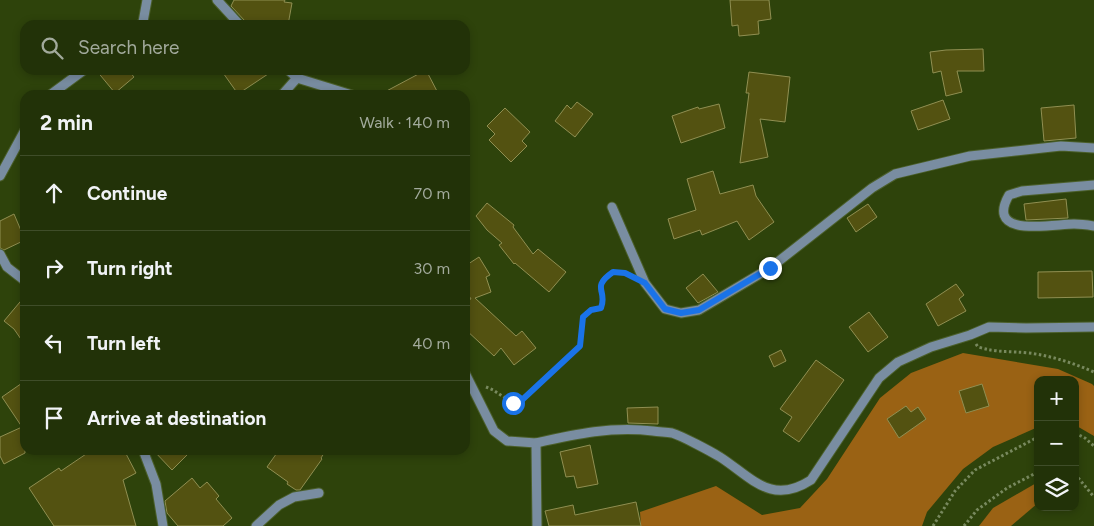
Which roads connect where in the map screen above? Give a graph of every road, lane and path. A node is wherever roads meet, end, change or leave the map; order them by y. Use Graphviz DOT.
graph roads {
  1 [pos="147,0"];
  2 [pos="217,0"];
  3 [pos="143,20"];
  4 [pos="235,20"];
  5 [pos="77,75"];
  6 [pos="294,75"];
  7 [pos="297,78"];
  8 [pos="57,90"];
  9 [pos="286,90"];
  10 [pos="336,90"];
  11 [pos="20,139"];
  12 [pos="1094,148"];
  13 [pos="0,176"];
  14 [pos="1094,185"];
  15 [pos="612,207"];
  16 [pos="1094,226"];
  17 [pos="0,254"];
  18 [pos="20,277"];
  19 [pos="645,283"];
  20 [pos="1094,328"];
  21 [pos="970,335"];
  22 [pos="1094,372"];
  23 [pos="470,378"];
  24 [pos="470,383"];
  25 [pos="1079,435"];
  26 [pos="1034,439"];
  27 [pos="536,443"];
  28 [pos="1094,446"];
  29 [pos="145,455"];
  30 [pos="1034,474"];
  31 [pos="1079,479"];
  32 [pos="319,492"];
  33 [pos="1094,498"];
  34 [pos="163,526"];
  35 [pos="256,526"];
  36 [pos="537,526"];
  37 [pos="933,526"];
  38 [pos="964,526"];
  1 -- 3 [label="street"];
  2 -- 4 [label="street"];
  5 -- 8 [label="street"];
  6 -- 7 [label="street"];
  7 -- 9 [label="street"];
  7 -- 10 [label="street"];
  11 -- 13 [label="street"];
  12 -- 19 [label="street"];
  14 -- 16 [label="street"];
  15 -- 19 [label="street"];
  17 -- 18 [label="street"];
  19 -- 23 [label="path"];
  20 -- 21 [label="street"];
  21 -- 22 [label="path"];
  21 -- 27 [label="street"];
  24 -- 27 [label="street"];
  25 -- 28 [label="path"];
  26 -- 37 [label="path"];
  27 -- 36 [label="street"];
  29 -- 34 [label="street"];
  30 -- 38 [label="path"];
  31 -- 33 [label="path"];
  32 -- 35 [label="street"];
}
